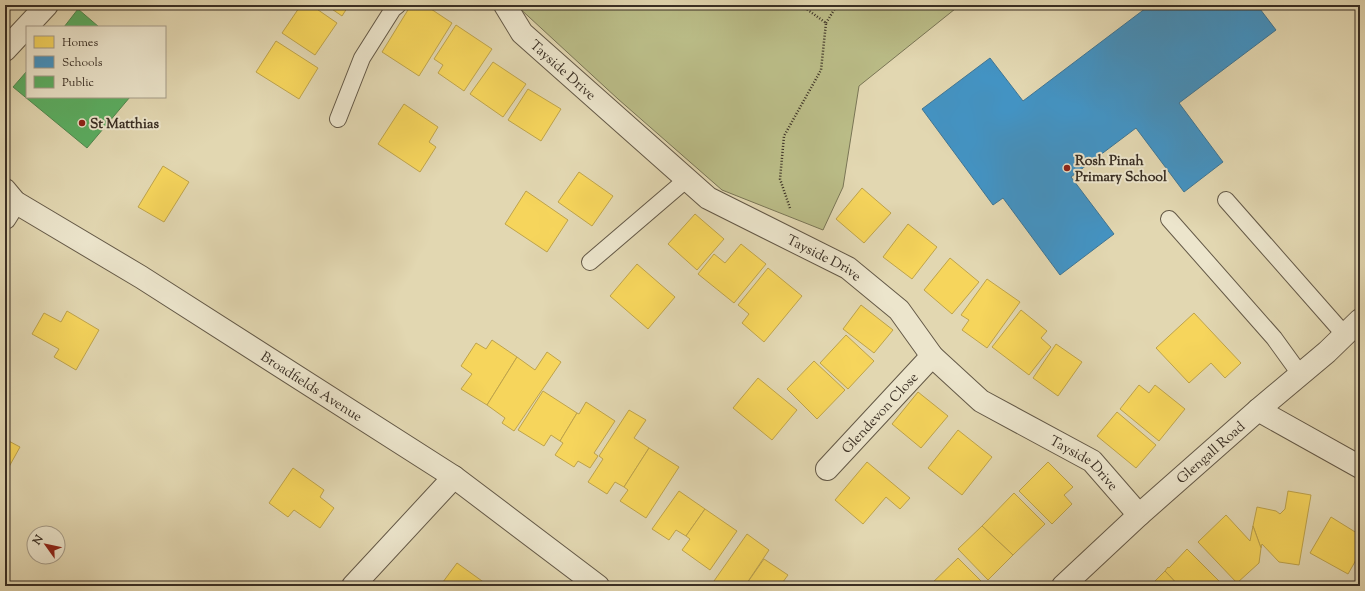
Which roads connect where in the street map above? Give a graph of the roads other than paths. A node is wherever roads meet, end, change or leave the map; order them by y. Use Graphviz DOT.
graph roads {
  1 [pos="46,5"];
  2 [pos="398,5"];
  3 [pos="505,5"];
  4 [pos="27,26"];
  5 [pos="26,27"];
  6 [pos="5,50"];
  7 [pos="338,118"];
  8 [pos="687,179"];
  9 [pos="1226,200"];
  10 [pos="8,203"];
  11 [pos="1169,218"];
  12 [pos="590,262"];
  13 [pos="1360,320"];
  14 [pos="1344,334"];
  15 [pos="932,356"];
  16 [pos="1300,374"];
  17 [pos="1258,410"];
  18 [pos="1360,467"];
  19 [pos="827,469"];
  20 [pos="454,477"];
  21 [pos="1139,515"];
  22 [pos="353,586"];
  23 [pos="598,586"];
  24 [pos="1062,586"];
  1 -- 4 [label="street"];
  2 -- 7 [label="lane"];
  3 -- 8 [label="street, Tayside Drive"];
  5 -- 6 [label="street"];
  8 -- 12 [label="lane"];
  8 -- 15 [label="street, Tayside Drive"];
  9 -- 14 [label="lane"];
  10 -- 20 [label="street, Broadfields Avenue"];
  11 -- 16 [label="lane"];
  13 -- 14 [label="street, Glengall Road"];
  14 -- 16 [label="street, Glengall Road"];
  15 -- 19 [label="street, Glendevon Close"];
  15 -- 21 [label="street, Tayside Drive"];
  16 -- 17 [label="street, Glengall Road"];
  17 -- 18 [label="street"];
  17 -- 21 [label="street, Glengall Road"];
  20 -- 22 [label="street"];
  20 -- 23 [label="street, Broadfields Avenue"];
  21 -- 24 [label="street, Glengall Road"];
}
